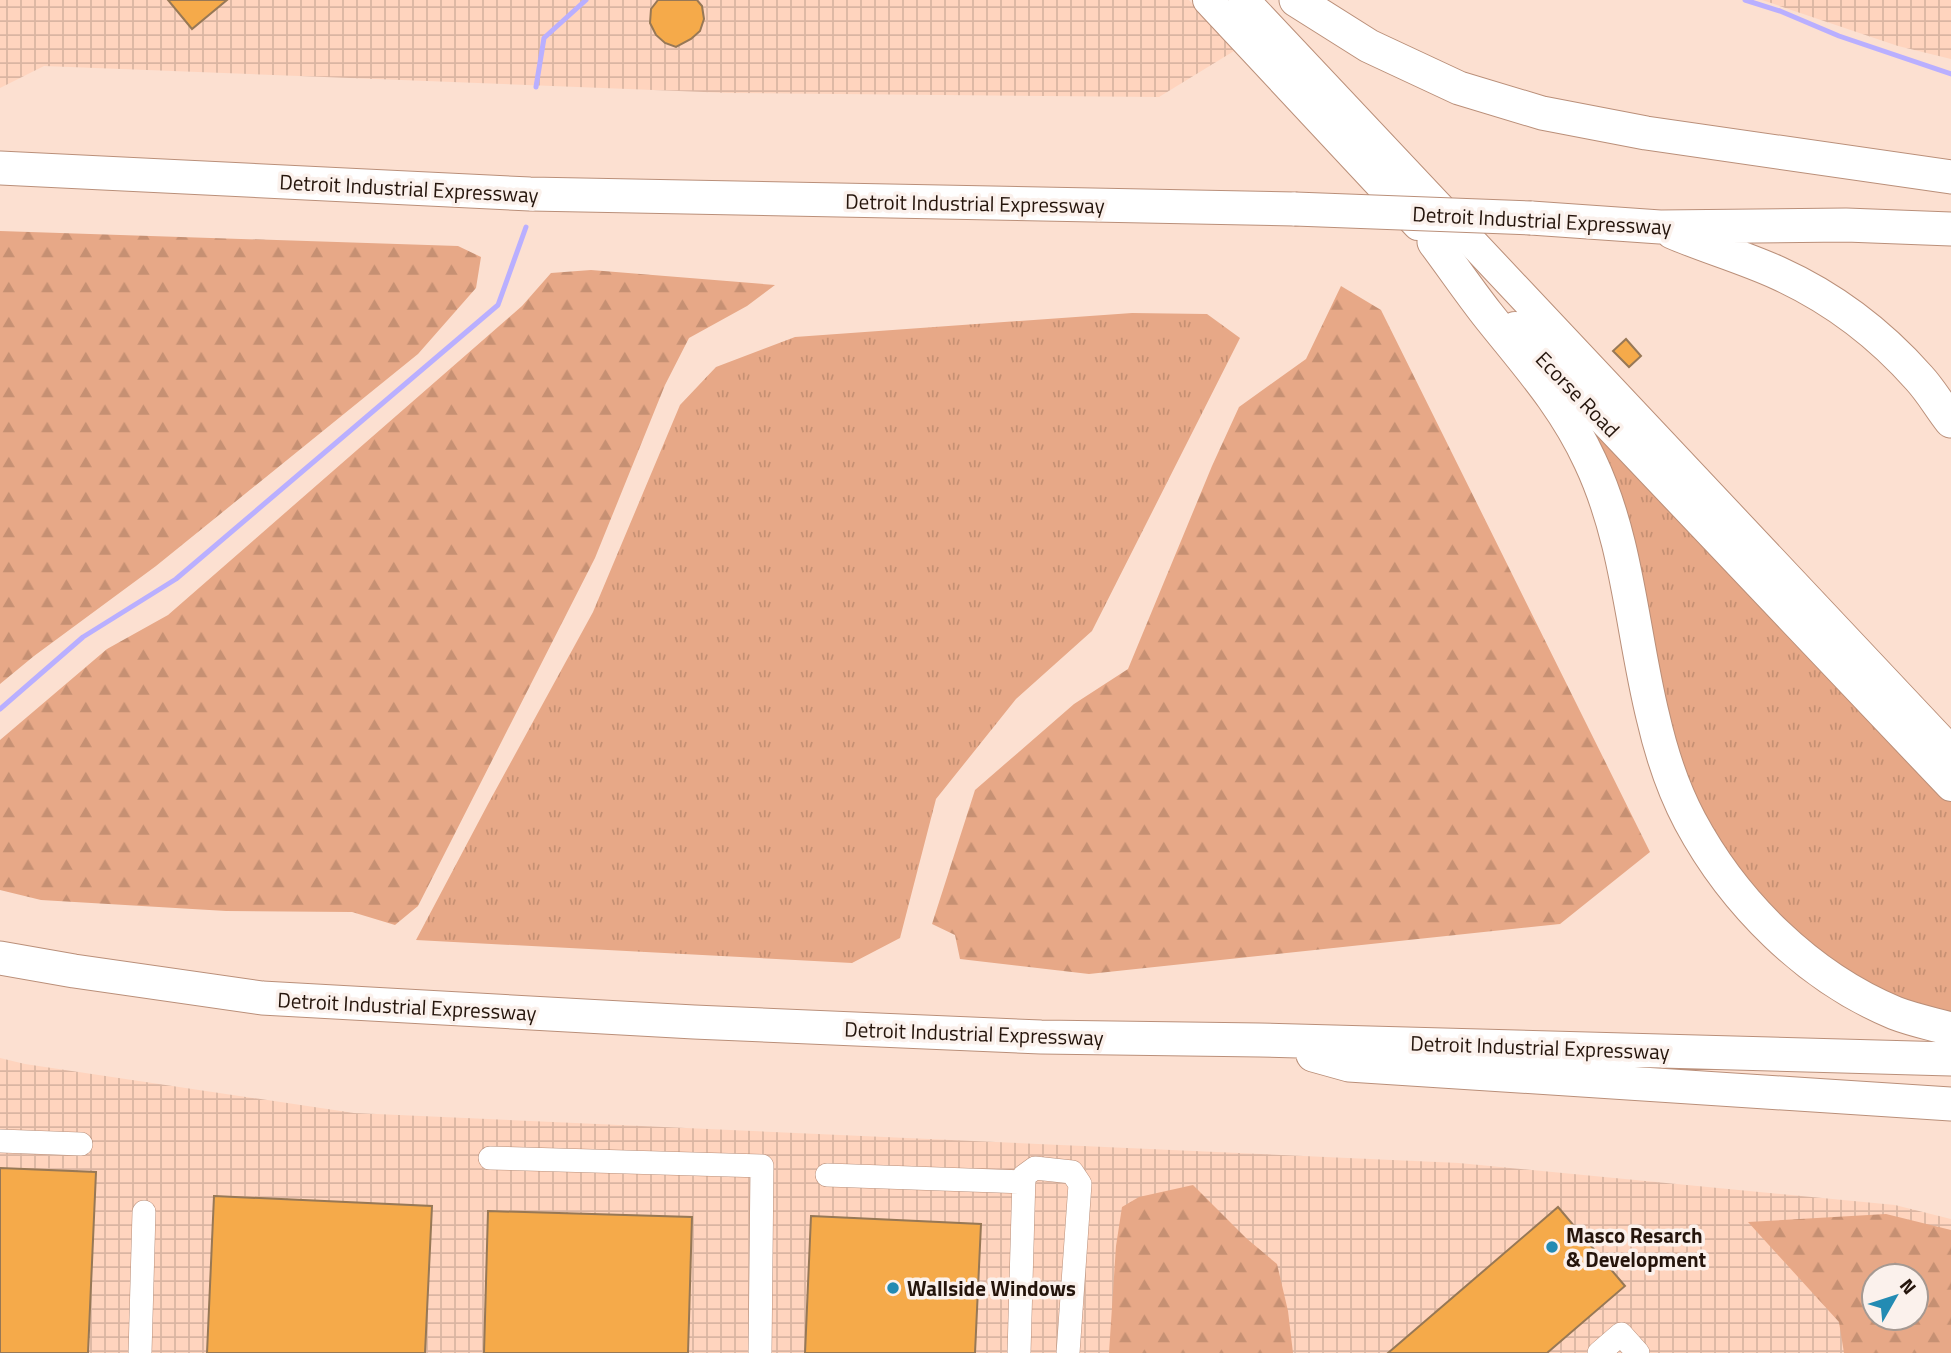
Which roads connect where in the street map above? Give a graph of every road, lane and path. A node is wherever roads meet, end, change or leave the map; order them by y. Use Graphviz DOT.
graph roads {
  1 [pos="1208,0"];
  2 [pos="1244,0"];
  3 [pos="1296,0"];
  4 [pos="0,169"];
  5 [pos="1951,177"];
  6 [pos="1660,227"];
  7 [pos="1951,229"];
  8 [pos="1434,242"];
  9 [pos="1951,421"];
  10 [pos="1951,751"];
  11 [pos="1951,786"];
  12 [pos="0,958"];
  13 [pos="1951,1029"];
  14 [pos="1260,1040"];
  15 [pos="1951,1059"];
  16 [pos="1951,1104"];
  17 [pos="0,1141"];
  18 [pos="81,1144"];
  19 [pos="490,1158"];
  20 [pos="827,1175"];
  21 [pos="1024,1182"];
  22 [pos="144,1212"];
  23 [pos="140,1353"];
  24 [pos="760,1353"];
  25 [pos="1019,1353"];
  26 [pos="1068,1353"];
  27 [pos="1599,1353"];
  28 [pos="1638,1353"];
  1 -- 8 [label="main road, Ecorse Road"];
  2 -- 10 [label="main road, Ecorse Road"];
  3 -- 5 [label="highway"];
  4 -- 6 [label="highway, Detroit Industrial Expressway, bridge"];
  6 -- 7 [label="highway, Detroit Industrial Expressway"];
  6 -- 9 [label="highway"];
  8 -- 11 [label="main road, Ecorse Road"];
  8 -- 13 [label="highway"];
  12 -- 14 [label="highway, Detroit Industrial Expressway"];
  14 -- 15 [label="highway, Detroit Industrial Expressway"];
  14 -- 16 [label="highway"];
  17 -- 18 [label="lane"];
  19 -- 24 [label="lane"];
  20 -- 21 [label="lane"];
  21 -- 25 [label="lane"];
  21 -- 26 [label="lane"];
  22 -- 23 [label="lane"];
  27 -- 28 [label="lane"];
}
